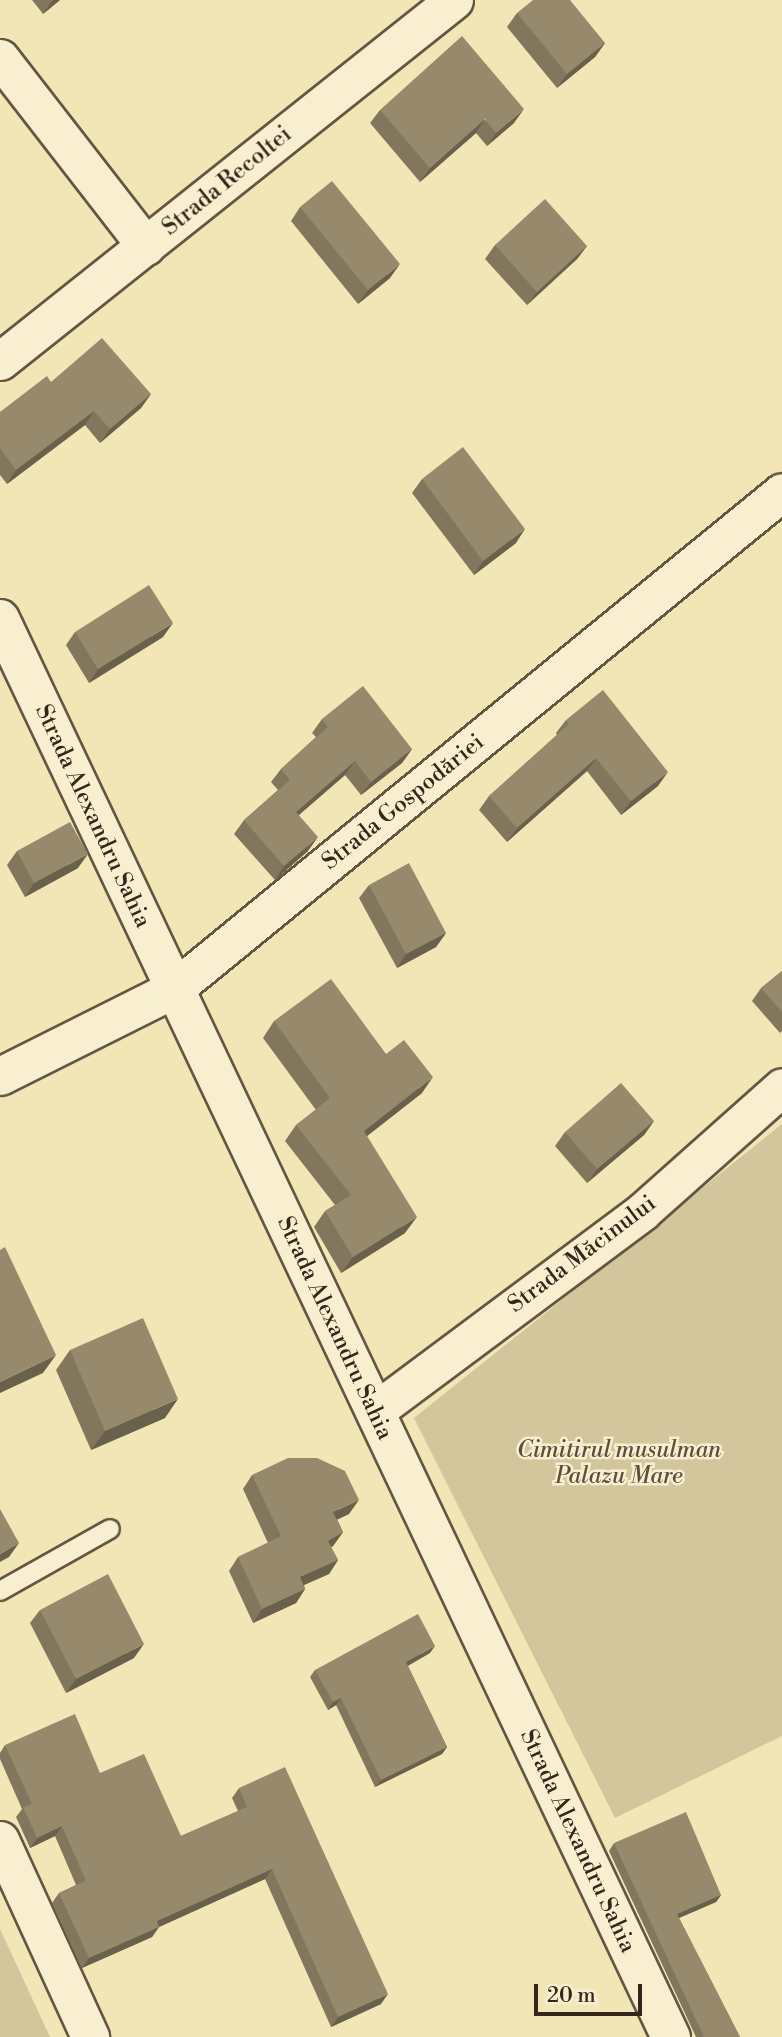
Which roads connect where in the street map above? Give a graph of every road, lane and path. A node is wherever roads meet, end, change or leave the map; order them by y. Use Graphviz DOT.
graph roads {
  1 [pos="453,0"];
  2 [pos="0,58"];
  3 [pos="146,246"];
  4 [pos="0,361"];
  5 [pos="782,492"];
  6 [pos="0,619"];
  7 [pos="174,989"];
  8 [pos="0,1076"];
  9 [pos="782,1087"];
  10 [pos="374,1411"];
  11 [pos="110,1529"];
  12 [pos="0,1591"];
  13 [pos="0,1840"];
  14 [pos="90,2037"];
  15 [pos="671,2037"];
  1 -- 3 [label="street, Strada Recoltei"];
  2 -- 3 [label="street"];
  3 -- 4 [label="street, Strada Recoltei"];
  5 -- 7 [label="street, Strada Gospodăriei"];
  6 -- 7 [label="street, Strada Alexandru Sahia"];
  7 -- 8 [label="street, Strada Gospodăriei"];
  7 -- 10 [label="street, Strada Alexandru Sahia"];
  9 -- 10 [label="street, Strada Măcinului"];
  10 -- 15 [label="street, Strada Alexandru Sahia"];
  11 -- 12 [label="lane"];
  13 -- 14 [label="street"];
}
